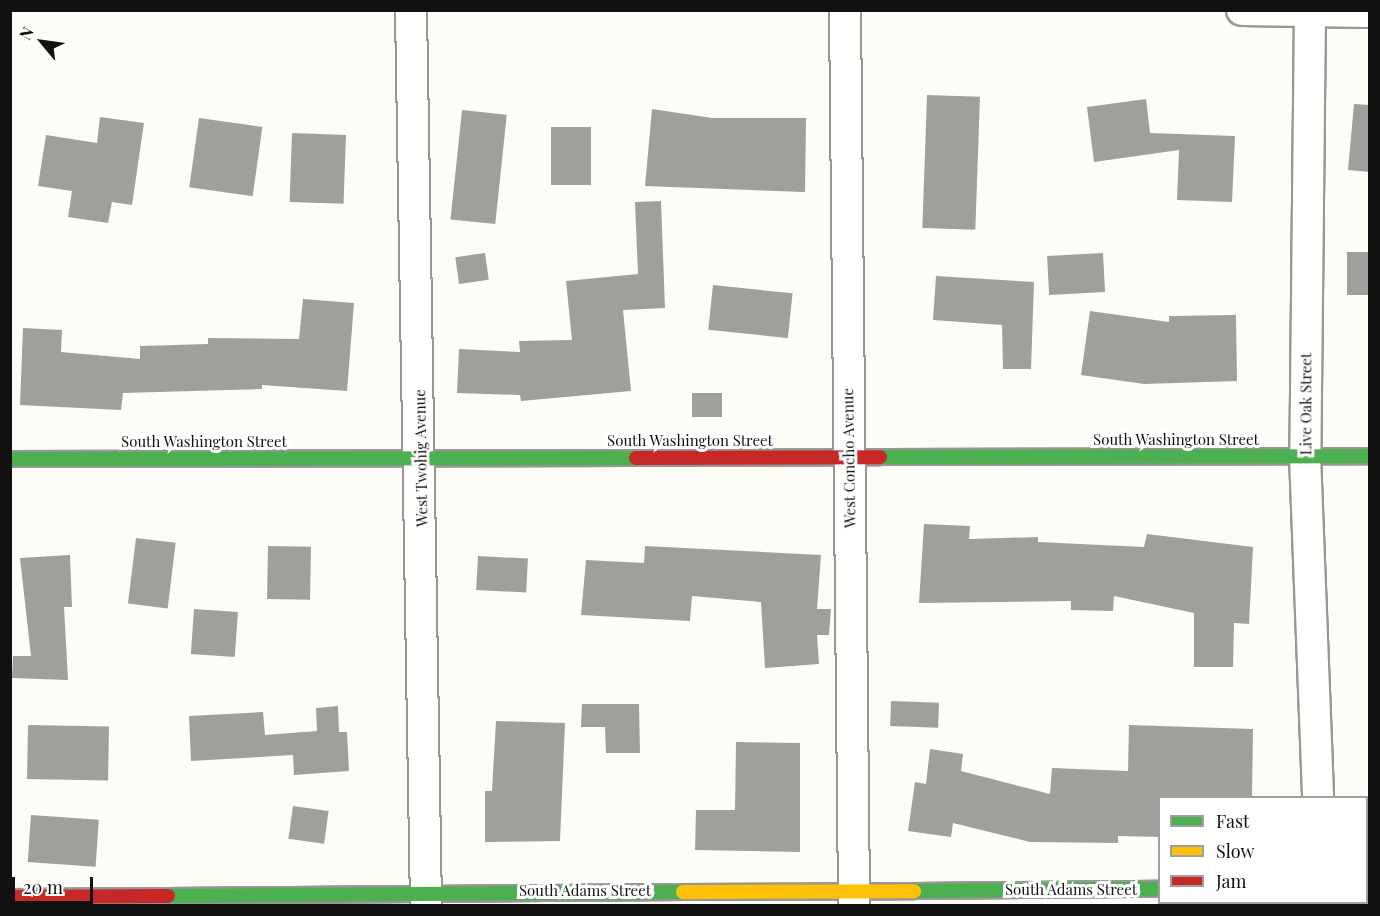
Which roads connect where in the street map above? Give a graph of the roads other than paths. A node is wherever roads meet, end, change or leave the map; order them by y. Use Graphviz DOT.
graph roads {
  1 [pos="411,10"];
  2 [pos="845,10"];
  3 [pos="1242,10"];
  4 [pos="1310,11"];
  5 [pos="1370,12"];
  6 [pos="1305,456"];
  7 [pos="1370,456"];
  8 [pos="849,457"];
  9 [pos="422,458"];
  10 [pos="10,459"];
  11 [pos="1318,796"];
  12 [pos="1158,889"];
  13 [pos="10,897"];
  14 [pos="426,898"];
  15 [pos="854,898"];
  1 -- 9 [label="street, West Twohig Avenue"];
  2 -- 8 [label="street, West Concho Avenue"];
  3 -- 4 [label="street"];
  4 -- 5 [label="street"];
  4 -- 6 [label="street, Live Oak Street"];
  6 -- 7 [label="street, South Washington Street"];
  6 -- 8 [label="street, South Washington Street"];
  6 -- 11 [label="street, Live Oak Street"];
  8 -- 9 [label="street, South Washington Street"];
  8 -- 15 [label="street, West Concho Avenue"];
  9 -- 10 [label="street, South Washington Street"];
  9 -- 14 [label="street, West Twohig Avenue"];
  12 -- 15 [label="street, South Adams Street"];
  13 -- 14 [label="street, South Adams Street"];
  14 -- 15 [label="street, South Adams Street"];
}
